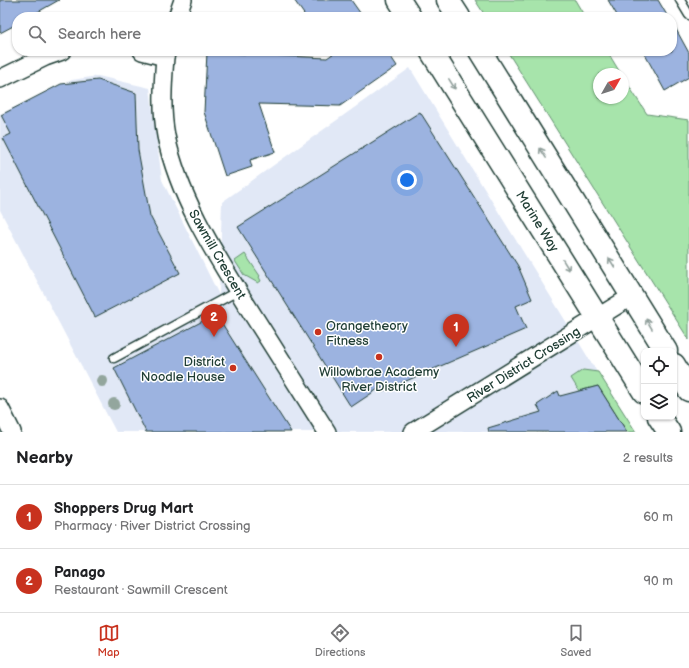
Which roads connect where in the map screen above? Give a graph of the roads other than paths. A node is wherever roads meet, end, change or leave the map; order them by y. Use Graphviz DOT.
graph roads {
  1 [pos="183,0"];
  2 [pos="399,0"];
  3 [pos="448,0"];
  4 [pos="680,0"];
  5 [pos="179,12"];
  6 [pos="407,12"];
  7 [pos="456,12"];
  8 [pos="689,15"];
  9 [pos="48,56"];
  10 [pos="166,56"];
  11 [pos="434,56"];
  12 [pos="483,56"];
  13 [pos="0,79"];
  14 [pos="238,291"];
  15 [pos="632,296"];
  16 [pos="598,318"];
  17 [pos="664,348"];
  18 [pos="114,358"];
  19 [pos="677,370"];
  20 [pos="641,387"];
  21 [pos="689,390"];
  22 [pos="0,408"];
  23 [pos="661,420"];
  24 [pos="12,432"];
  25 [pos="327,432"];
  26 [pos="413,432"];
  27 [pos="669,432"];
  1 -- 5 [label="street"];
  2 -- 6 [label="main road"];
  3 -- 7 [label="main road"];
  4 -- 8 [label="lane"];
  9 -- 13 [label="street"];
  10 -- 14 [label="street, Sawmill Crescent"];
  11 -- 16 [label="main road, Marine Way, one-way"];
  15 -- 12 [label="main road, one-way"];
  14 -- 18 [label="lane"];
  14 -- 25 [label="street, Sawmill Crescent"];
  15 -- 16 [label="street, River District Crossing"];
  17 -- 15 [label="main road, one-way"];
  16 -- 20 [label="main road, Marine Way"];
  16 -- 26 [label="street, River District Crossing"];
  19 -- 21 [label="main road"];
  22 -- 24 [label="street"];
  23 -- 27 [label="main road"];
}
